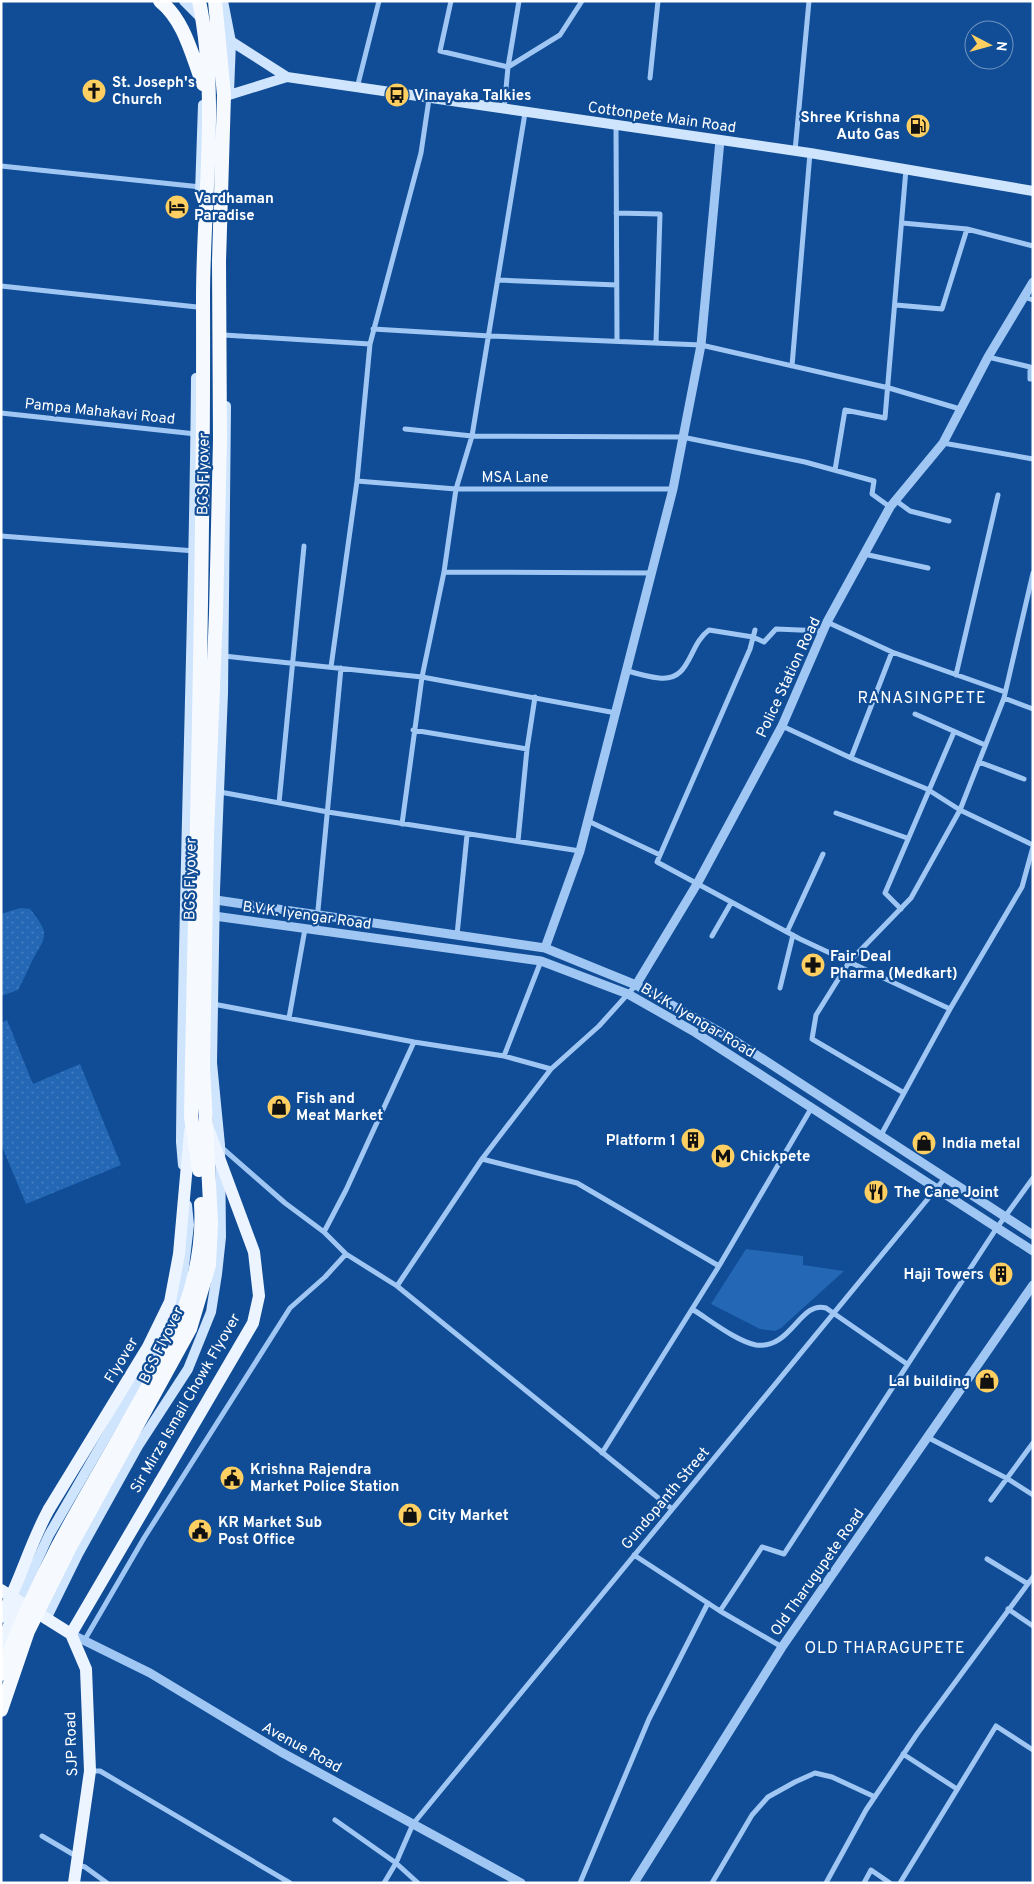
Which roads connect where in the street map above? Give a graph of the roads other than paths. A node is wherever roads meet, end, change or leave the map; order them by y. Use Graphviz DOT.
graph roads {
  1 [pos="160,1"];
  2 [pos="184,1"];
  3 [pos="194,1"];
  4 [pos="215,1"];
  5 [pos="222,1"];
  6 [pos="379,1"];
  7 [pos="451,1"];
  8 [pos="519,1"];
  9 [pos="582,1"];
  10 [pos="658,1"];
  11 [pos="810,1"];
  12 [pos="198,8"];
  13 [pos="231,42"];
  14 [pos="508,68"];
  15 [pos="287,77"];
  16 [pos="650,78"];
  17 [pos="357,88"];
  18 [pos="208,94"];
  19 [pos="229,95"];
  20 [pos="429,99"];
  21 [pos="504,110"];
  22 [pos="525,113"];
  23 [pos="616,126"];
  24 [pos="720,140"];
  25 [pos="795,151"];
  26 [pos="810,153"];
  27 [pos="1,166"];
  28 [pos="906,168"];
  29 [pos="200,187"];
  30 [pos="1033,191"];
  31 [pos="616,213"];
  32 [pos="902,223"];
  33 [pos="967,229"];
  34 [pos="1033,246"];
  35 [pos="498,280"];
  36 [pos="1033,282"];
  37 [pos="617,285"];
  38 [pos="1,286"];
  39 [pos="1028,299"];
  40 [pos="896,305"];
  41 [pos="197,307"];
  42 [pos="373,329"];
  43 [pos="224,335"];
  44 [pos="490,336"];
  45 [pos="617,342"];
  46 [pos="656,342"];
  47 [pos="370,344"];
  48 [pos="701,345"];
  49 [pos="988,357"];
  50 [pos="792,366"];
  51 [pos="1033,379"];
  52 [pos="889,388"];
  53 [pos="960,409"];
  54 [pos="1,413"];
  55 [pos="404,428"];
  56 [pos="196,434"];
  57 [pos="472,436"];
  58 [pos="682,437"];
  59 [pos="943,443"];
  60 [pos="1033,459"];
  61 [pos="835,470"];
  62 [pos="357,481"];
  63 [pos="456,489"];
  64 [pos="673,489"];
  65 [pos="998,495"];
  66 [pos="893,504"];
  67 [pos="949,521"];
  68 [pos="1,536"];
  69 [pos="304,546"];
  70 [pos="194,551"];
  71 [pos="226,552"];
  72 [pos="864,554"];
  73 [pos="928,568"];
  74 [pos="444,572"];
  75 [pos="1033,573"];
  76 [pos="654,574"];
  77 [pos="827,622"];
  78 [pos="755,630"];
  79 [pos="823,631"];
  80 [pos="753,638"];
  81 [pos="892,652"];
  82 [pos="223,656"];
  83 [pos="292,663"];
  84 [pos="331,667"];
  85 [pos="341,668"];
  86 [pos="628,672"];
  87 [pos="956,675"];
  88 [pos="422,677"];
  89 [pos="1004,695"];
  90 [pos="536,697"];
  91 [pos="1033,709"];
  92 [pos="617,713"];
  93 [pos="915,714"];
  94 [pos="782,726"];
  95 [pos="413,730"];
  96 [pos="954,732"];
  97 [pos="985,745"];
  98 [pos="527,750"];
  99 [pos="851,758"];
  100 [pos="979,762"];
  101 [pos="1024,779"];
  102 [pos="928,789"];
  103 [pos="220,792"];
  104 [pos="279,803"];
  105 [pos="960,810"];
  106 [pos="328,812"];
  107 [pos="836,813"];
  108 [pos="588,821"];
  109 [pos="402,824"];
  110 [pos="467,834"];
  111 [pos="907,838"];
  112 [pos="518,841"];
  113 [pos="1033,846"];
  114 [pos="580,851"];
  115 [pos="823,854"];
  116 [pos="660,855"];
  117 [pos="697,884"];
  118 [pos="184,898"];
  119 [pos="215,899"];
  120 [pos="731,902"];
  121 [pos="901,909"];
  122 [pos="184,914"];
  123 [pos="318,914"];
  124 [pos="215,916"];
  125 [pos="305,929"];
  126 [pos="316,931"];
  127 [pos="787,932"];
  128 [pos="458,935"];
  129 [pos="793,935"];
  130 [pos="712,936"];
  131 [pos="545,948"];
  132 [pos="541,961"];
  133 [pos="849,962"];
  134 [pos="636,985"];
  135 [pos="780,988"];
  136 [pos="628,994"];
  137 [pos="212,1004"];
  138 [pos="950,1009"];
  139 [pos="289,1018"];
  140 [pos="414,1042"];
  141 [pos="504,1056"];
  142 [pos="550,1069"];
  143 [pos="904,1093"];
  144 [pos="812,1107"];
  145 [pos="198,1118"];
  146 [pos="881,1136"];
  147 [pos="220,1145"];
  148 [pos="482,1159"];
  149 [pos="945,1178"];
  150 [pos="1033,1178"];
  151 [pos="936,1189"];
  152 [pos="1004,1217"];
  153 [pos="996,1229"];
  154 [pos="324,1232"];
  155 [pos="1033,1235"];
  156 [pos="1033,1251"];
  157 [pos="346,1254"];
  158 [pos="719,1266"];
  159 [pos="1033,1285"];
  160 [pos="398,1286"];
  161 [pos="692,1310"];
  162 [pos="834,1313"];
  163 [pos="907,1364"];
  164 [pos="927,1437"];
  165 [pos="1033,1443"];
  166 [pos="602,1453"];
  167 [pos="1008,1479"];
  168 [pos="1033,1495"];
  169 [pos="991,1500"];
  170 [pos="672,1509"];
  171 [pos="634,1555"];
  172 [pos="987,1559"];
  173 [pos="1033,1577"];
  174 [pos="1028,1584"];
  175 [pos="10,1596"];
  176 [pos="708,1603"];
  177 [pos="1008,1609"];
  178 [pos="720,1611"];
  179 [pos="1,1617"];
  180 [pos="46,1620"];
  181 [pos="1033,1626"];
  182 [pos="71,1634"];
  183 [pos="84,1641"];
  184 [pos="1,1646"];
  185 [pos="782,1647"];
  186 [pos="1,1674"];
  187 [pos="1,1710"];
  188 [pos="1033,1750"];
  189 [pos="903,1754"];
  190 [pos="90,1771"];
  191 [pos="958,1789"];
  192 [pos="875,1797"];
  193 [pos="335,1820"];
  194 [pos="413,1824"];
  195 [pos="42,1836"];
  196 [pos="78,1861"];
  197 [pos="396,1863"];
  198 [pos="74,1883"];
  199 [pos="107,1883"];
  200 [pos="290,1883"];
  201 [pos="384,1883"];
  202 [pos="418,1883"];
  203 [pos="521,1883"];
  204 [pos="580,1883"];
  205 [pos="634,1883"];
  206 [pos="712,1883"];
  207 [pos="826,1883"];
  208 [pos="864,1883"];
  209 [pos="890,1883"];
  210 [pos="900,1883"];
  1 -- 18 [label="highway, bridge"];
  2 -- 12 [label="main road, Cottonpete Main Road"];
  3 -- 12 [label="main road"];
  4 -- 145 [label="highway, BGS Flyover, bridge"];
  5 -- 13 [label="main road"];
  6 -- 17 [label="street"];
  7 -- 14 [label="street"];
  8 -- 14 [label="street"];
  9 -- 14 [label="street"];
  10 -- 16 [label="street"];
  11 -- 25 [label="street"];
  12 -- 13 [label="main road, Cottonpete Main Road"];
  12 -- 18 [label="highway, BGS Flyover, bridge"];
  12 -- 29 [label="main road"];
  13 -- 15 [label="main road, Cottonpete Main Road"];
  13 -- 19 [label="main road"];
  14 -- 21 [label="street"];
  15 -- 17 [label="main road, Cottonpete Main Road"];
  15 -- 19 [label="main road, Cottonpete Main Road"];
  17 -- 20 [label="main road, Cottonpete Main Road"];
  18 -- 145 [label="highway, BGS Flyover, bridge"];
  19 -- 43 [label="main road"];
  20 -- 21 [label="main road, Cottonpete Main Road"];
  20 -- 42 [label="street"];
  21 -- 22 [label="main road, Cottonpete Main Road"];
  22 -- 23 [label="main road, Cottonpete Main Road"];
  22 -- 35 [label="street"];
  23 -- 24 [label="main road, Cottonpete Main Road"];
  23 -- 31 [label="street"];
  24 -- 25 [label="main road, Cottonpete Main Road"];
  24 -- 48 [label="street"];
  25 -- 26 [label="main road, Cottonpete Main Road"];
  26 -- 28 [label="main road, Cottonpete Main Road"];
  26 -- 50 [label="street"];
  27 -- 29 [label="street"];
  28 -- 30 [label="main road, Cottonpete Main Road"];
  28 -- 32 [label="street"];
  29 -- 41 [label="main road"];
  31 -- 37 [label="street"];
  31 -- 46 [label="street"];
  32 -- 33 [label="street"];
  32 -- 40 [label="street"];
  33 -- 34 [label="street"];
  33 -- 40 [label="street"];
  35 -- 37 [label="street"];
  35 -- 44 [label="street"];
  36 -- 39 [label="street, Police Station Road"];
  37 -- 45 [label="street"];
  38 -- 41 [label="street"];
  39 -- 49 [label="street, Police Station Road"];
  40 -- 52 [label="street"];
  41 -- 56 [label="main road"];
  42 -- 44 [label="street"];
  42 -- 47 [label="street"];
  43 -- 47 [label="street"];
  43 -- 71 [label="main road"];
  44 -- 45 [label="street"];
  44 -- 57 [label="street"];
  45 -- 46 [label="street"];
  46 -- 48 [label="street"];
  47 -- 62 [label="street"];
  48 -- 50 [label="street"];
  48 -- 58 [label="street"];
  49 -- 51 [label="street"];
  49 -- 53 [label="street, Police Station Road"];
  50 -- 52 [label="street"];
  52 -- 53 [label="street"];
  52 -- 61 [label="street"];
  53 -- 59 [label="street, Police Station Road"];
  54 -- 56 [label="street, Pampa Mahakavi Road"];
  55 -- 57 [label="street"];
  56 -- 70 [label="main road"];
  57 -- 58 [label="street"];
  57 -- 63 [label="street"];
  58 -- 61 [label="street"];
  58 -- 64 [label="street"];
  59 -- 60 [label="street"];
  59 -- 66 [label="street, Police Station Road"];
  61 -- 66 [label="street"];
  62 -- 63 [label="street, MSA Lane"];
  62 -- 84 [label="street"];
  63 -- 64 [label="street, MSA Lane"];
  63 -- 74 [label="street"];
  64 -- 76 [label="street"];
  65 -- 87 [label="street"];
  66 -- 67 [label="street"];
  66 -- 72 [label="street, Police Station Road"];
  68 -- 70 [label="street"];
  69 -- 83 [label="street"];
  70 -- 71 [label="street"];
  70 -- 118 [label="main road"];
  71 -- 82 [label="main road"];
  72 -- 73 [label="street"];
  72 -- 77 [label="street, Police Station Road"];
  74 -- 76 [label="street"];
  74 -- 88 [label="street"];
  75 -- 89 [label="street"];
  76 -- 86 [label="street"];
  77 -- 79 [label="street, Police Station Road"];
  77 -- 81 [label="street"];
  78 -- 80 [label="street"];
  79 -- 80 [label="street"];
  79 -- 94 [label="street, Police Station Road"];
  80 -- 86 [label="street"];
  80 -- 116 [label="street"];
  81 -- 87 [label="street"];
  81 -- 99 [label="street"];
  82 -- 83 [label="street"];
  82 -- 103 [label="main road"];
  83 -- 84 [label="street"];
  83 -- 104 [label="street"];
  84 -- 85 [label="street"];
  85 -- 88 [label="street"];
  85 -- 106 [label="street"];
  86 -- 92 [label="street"];
  87 -- 89 [label="street"];
  88 -- 90 [label="street"];
  88 -- 95 [label="street"];
  89 -- 91 [label="street"];
  89 -- 97 [label="street"];
  90 -- 92 [label="street"];
  90 -- 98 [label="street"];
  92 -- 108 [label="street"];
  93 -- 96 [label="street"];
  94 -- 99 [label="street"];
  94 -- 117 [label="street, Police Station Road"];
  95 -- 98 [label="street"];
  95 -- 109 [label="street"];
  96 -- 97 [label="street"];
  96 -- 102 [label="street"];
  97 -- 100 [label="street"];
  98 -- 112 [label="street"];
  99 -- 102 [label="street"];
  100 -- 101 [label="street"];
  100 -- 105 [label="street"];
  102 -- 105 [label="street"];
  102 -- 111 [label="street"];
  103 -- 104 [label="street"];
  103 -- 119 [label="main road"];
  104 -- 106 [label="street"];
  105 -- 113 [label="street"];
  105 -- 121 [label="street"];
  106 -- 109 [label="street"];
  106 -- 123 [label="street"];
  107 -- 111 [label="street"];
  108 -- 114 [label="street"];
  108 -- 116 [label="street"];
  109 -- 110 [label="street"];
  110 -- 112 [label="street"];
  110 -- 128 [label="street"];
  111 -- 121 [label="street"];
  112 -- 114 [label="street"];
  113 -- 138 [label="street"];
  114 -- 131 [label="street"];
  115 -- 127 [label="street"];
  116 -- 117 [label="street"];
  117 -- 120 [label="street"];
  117 -- 134 [label="street, Police Station Road"];
  118 -- 119 [label="street, B.V.K. Iyengar Road"];
  118 -- 122 [label="main road"];
  119 -- 123 [label="street, B.V.K. Iyengar Road"];
  119 -- 124 [label="main road"];
  120 -- 127 [label="street"];
  120 -- 130 [label="street"];
  121 -- 133 [label="street"];
  122 -- 124 [label="street, B.V.K. Iyengar Road"];
  122 -- 175 [label="main road"];
  123 -- 126 [label="street"];
  123 -- 128 [label="street, B.V.K. Iyengar Road"];
  124 -- 125 [label="street, B.V.K. Iyengar Road"];
  124 -- 137 [label="main road"];
  125 -- 126 [label="street, B.V.K. Iyengar Road"];
  125 -- 139 [label="street"];
  126 -- 132 [label="street, B.V.K. Iyengar Road"];
  127 -- 129 [label="street"];
  128 -- 131 [label="street, B.V.K. Iyengar Road"];
  129 -- 133 [label="street"];
  129 -- 135 [label="street"];
  131 -- 134 [label="street, B.V.K. Iyengar Road"];
  132 -- 136 [label="street, B.V.K. Iyengar Road"];
  132 -- 141 [label="street"];
  133 -- 138 [label="street"];
  133 -- 143 [label="street"];
  134 -- 136 [label="street, Police Station Road"];
  134 -- 146 [label="street, B.V.K. Iyengar Road"];
  136 -- 142 [label="street, Police Station Road"];
  136 -- 144 [label="street, B.V.K. Iyengar Road"];
  137 -- 139 [label="street"];
  137 -- 147 [label="main road"];
  138 -- 143 [label="street"];
  139 -- 140 [label="street"];
  140 -- 141 [label="street"];
  140 -- 154 [label="street"];
  141 -- 142 [label="street"];
  142 -- 148 [label="street, Police Station Road"];
  143 -- 146 [label="street"];
  144 -- 151 [label="street, B.V.K. Iyengar Road"];
  144 -- 158 [label="street"];
  145 -- 175 [label="main road, Flyover, bridge"];
  145 -- 182 [label="main road, Sir Mirza Ismail Chowk Flyover, bridge"];
  145 -- 186 [label="highway, BGS Flyover, bridge"];
  145 -- 187 [label="highway, BGS Flyover, bridge"];
  146 -- 149 [label="street, B.V.K. Iyengar Road"];
  147 -- 154 [label="street"];
  147 -- 180 [label="main road"];
  148 -- 158 [label="street"];
  148 -- 160 [label="street, Police Station Road"];
  149 -- 151 [label="street, Gundopanth Street"];
  149 -- 152 [label="street, B.V.K. Iyengar Road"];
  150 -- 152 [label="street"];
  151 -- 153 [label="street, B.V.K. Iyengar Road"];
  151 -- 162 [label="street, Gundopanth Street"];
  152 -- 153 [label="street"];
  152 -- 155 [label="street, B.V.K. Iyengar Road"];
  153 -- 156 [label="street, B.V.K. Iyengar Road"];
  153 -- 163 [label="street"];
  154 -- 157 [label="street"];
  157 -- 160 [label="street"];
  157 -- 183 [label="street"];
  158 -- 161 [label="street"];
  159 -- 164 [label="street, Old Tharugupete Road"];
  160 -- 166 [label="street"];
  161 -- 162 [label="street"];
  161 -- 166 [label="street"];
  162 -- 163 [label="street"];
  162 -- 170 [label="street, Gundopanth Street"];
  163 -- 178 [label="street"];
  164 -- 167 [label="street"];
  164 -- 185 [label="street, Old Tharugupete Road"];
  165 -- 167 [label="street"];
  166 -- 170 [label="street"];
  167 -- 168 [label="street"];
  167 -- 169 [label="street"];
  170 -- 171 [label="street, Gundopanth Street"];
  171 -- 176 [label="street"];
  171 -- 194 [label="street, Gundopanth Street"];
  172 -- 174 [label="street"];
  173 -- 174 [label="street"];
  174 -- 177 [label="street"];
  175 -- 179 [label="main road"];
  175 -- 180 [label="main road"];
  175 -- 184 [label="main road"];
  176 -- 178 [label="street"];
  176 -- 204 [label="street"];
  177 -- 181 [label="street"];
  177 -- 189 [label="street"];
  178 -- 185 [label="street"];
  180 -- 182 [label="main road"];
  182 -- 183 [label="street, Avenue Road"];
  182 -- 190 [label="main road, SJP Road"];
  183 -- 194 [label="street, Avenue Road"];
  185 -- 205 [label="street, Old Tharugupete Road"];
  188 -- 191 [label="street"];
  189 -- 191 [label="street"];
  189 -- 192 [label="street"];
  190 -- 196 [label="main road, SJP Road"];
  190 -- 200 [label="street"];
  191 -- 210 [label="street"];
  192 -- 206 [label="street"];
  192 -- 207 [label="street"];
  193 -- 197 [label="street"];
  194 -- 197 [label="street, Gundopanth Street"];
  194 -- 203 [label="street, Avenue Road"];
  195 -- 196 [label="street"];
  196 -- 198 [label="main road, SJP Road"];
  196 -- 199 [label="street"];
  197 -- 201 [label="street, Gundopanth Street"];
  197 -- 202 [label="street"];
  208 -- 209 [label="street"];
}
